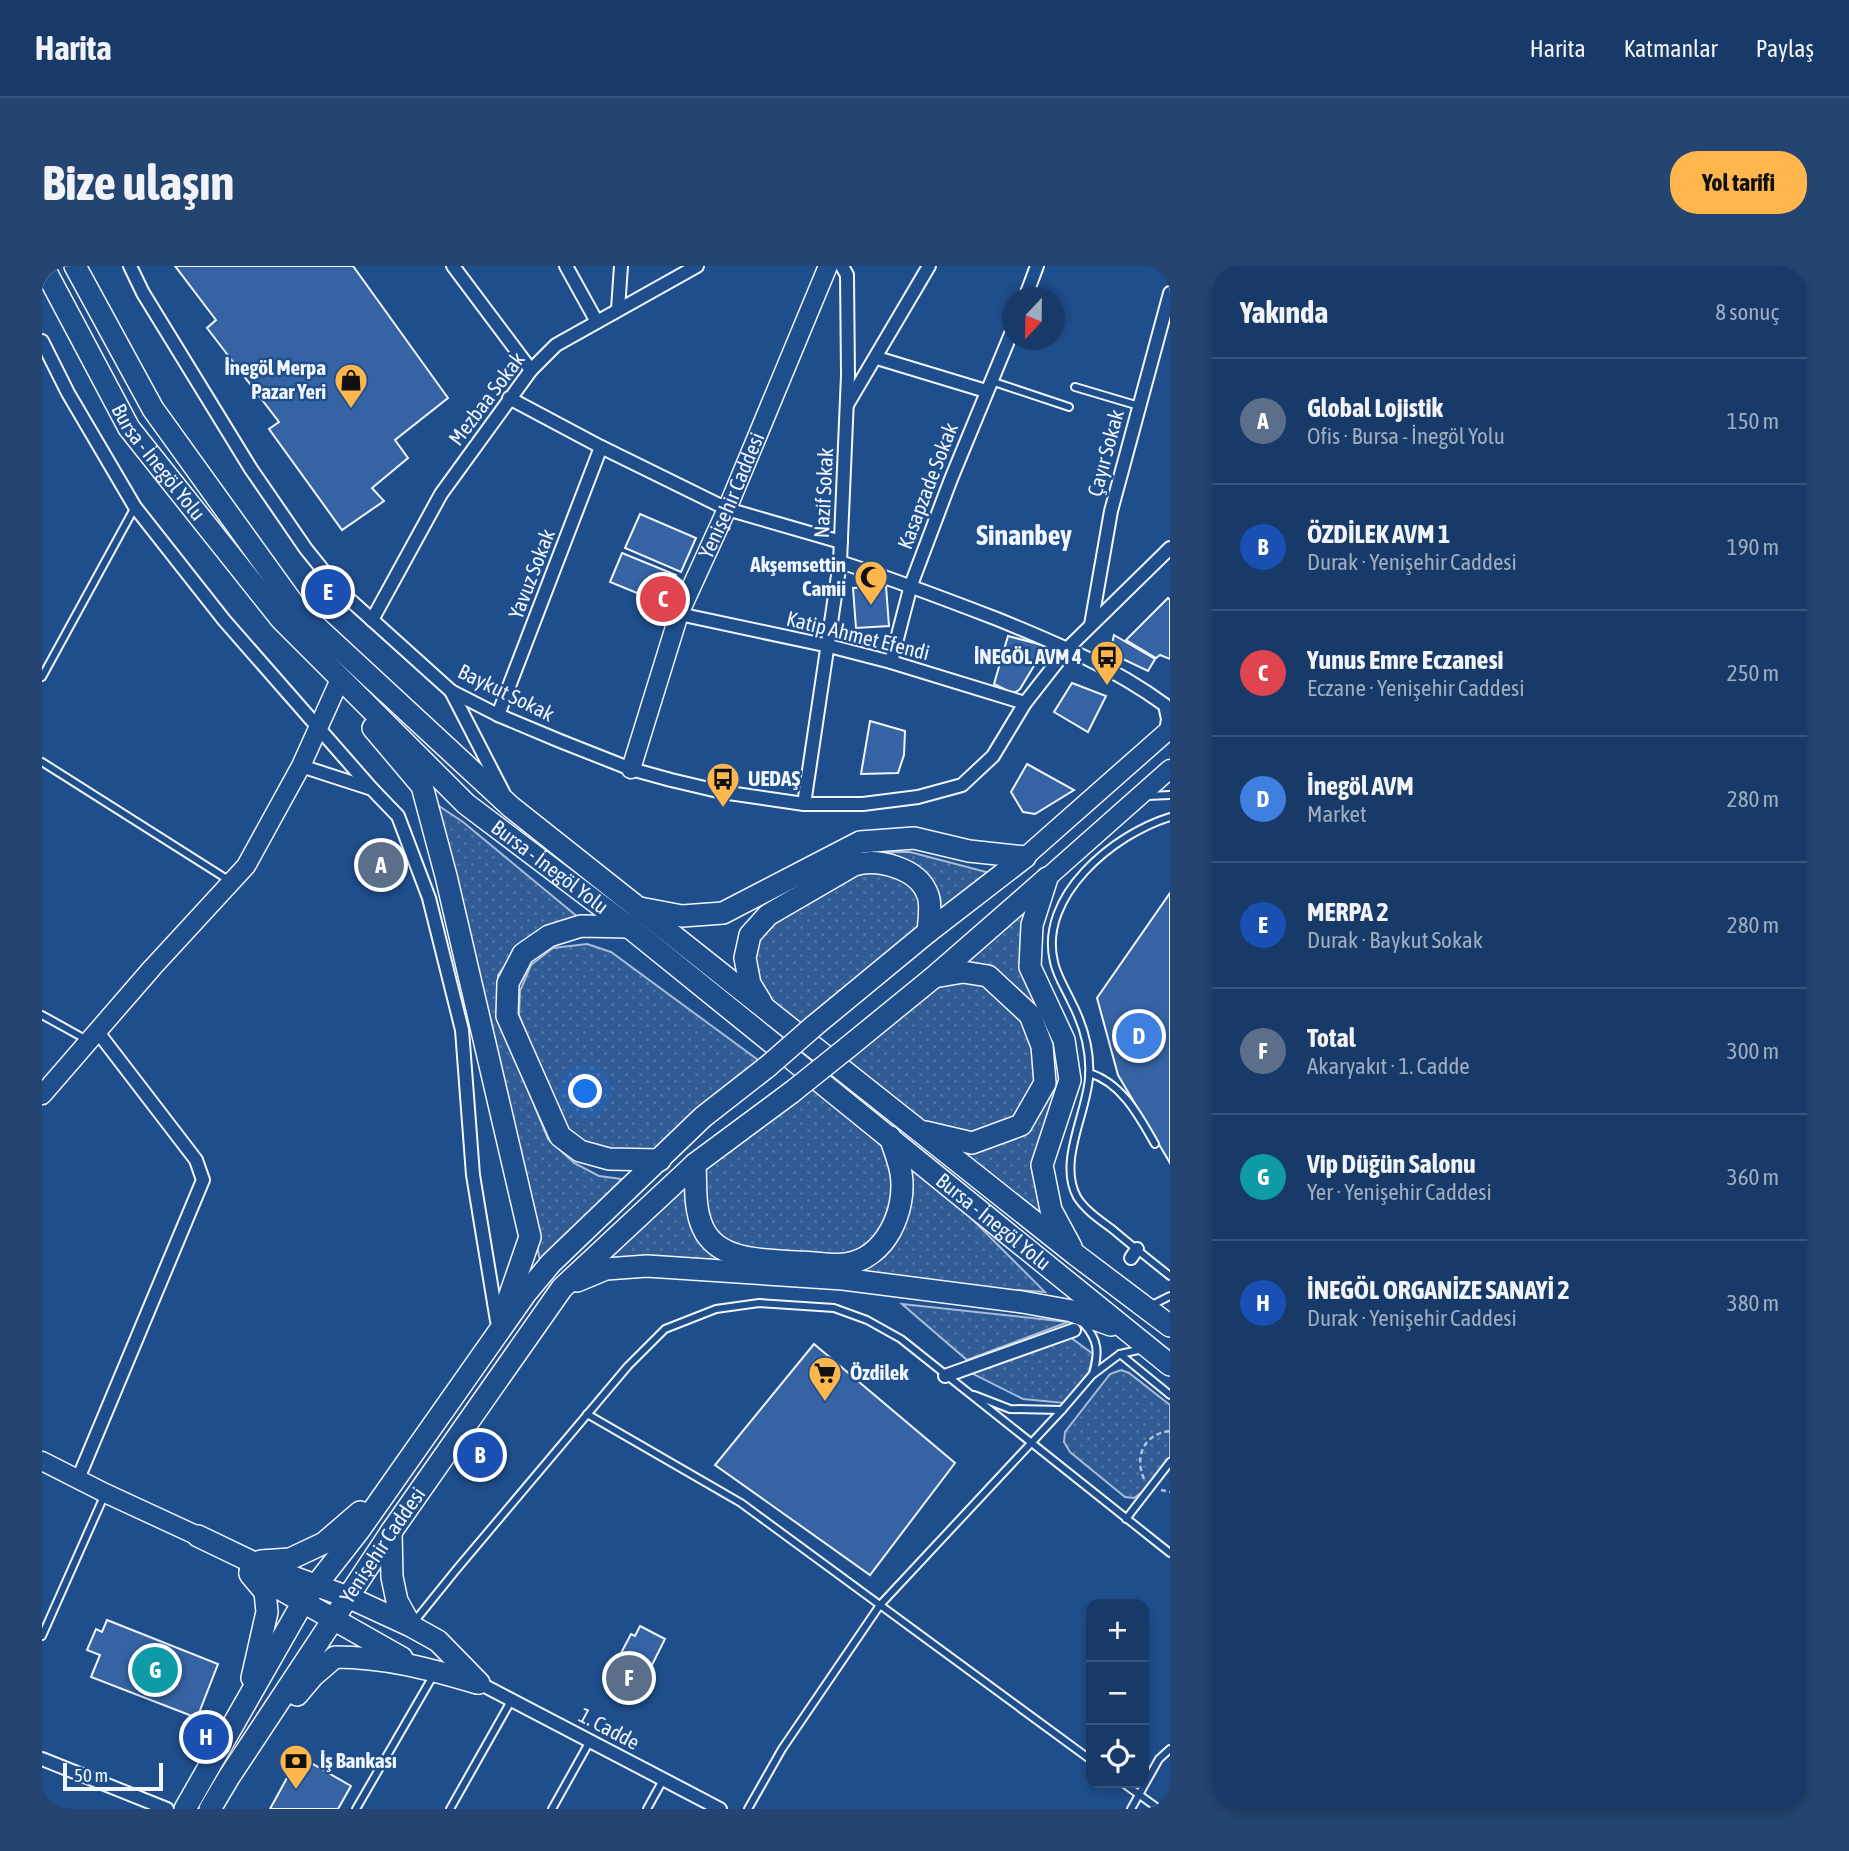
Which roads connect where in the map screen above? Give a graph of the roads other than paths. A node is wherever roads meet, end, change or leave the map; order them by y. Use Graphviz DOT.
graph roads {
  1 [pos="43,266"];
  2 [pos="75,266"];
  3 [pos="130,266"];
  4 [pos="453,266"];
  5 [pos="566,266"];
  6 [pos="621,266"];
  7 [pos="697,266"];
  8 [pos="828,266"];
  9 [pos="842,266"];
  10 [pos="929,266"];
  11 [pos="1037,266"];
  12 [pos="1029,287"];
  13 [pos="1170,293"];
  14 [pos="618,309"];
  15 [pos="597,321"];
  16 [pos="1156,340"];
  17 [pos="42,341"];
  18 [pos="1170,345"];
  19 [pos="1004,350"];
  20 [pos="877,358"];
  21 [pos="531,370"];
  22 [pos="988,386"];
  23 [pos="1075,387"];
  24 [pos="509,398"];
  25 [pos="847,405"];
  26 [pos="1139,406"];
  27 [pos="1069,407"];
  28 [pos="601,447"];
  29 [pos="135,507"];
  30 [pos="727,509"];
  31 [pos="841,542"];
  32 [pos="1170,548"];
  33 [pos="840,562"];
  34 [pos="911,585"];
  35 [pos="679,614"];
  36 [pos="281,619"];
  37 [pos="372,620"];
  38 [pos="1091,625"];
  39 [pos="829,646"];
  40 [pos="1068,648"];
  41 [pos="891,662"];
  42 [pos="42,677"];
  43 [pos="337,685"];
  44 [pos="451,691"];
  45 [pos="1025,703"];
  46 [pos="1167,706"];
  47 [pos="498,715"];
  48 [pos="319,728"];
  49 [pos="1168,731"];
  50 [pos="42,762"];
  51 [pos="301,766"];
  52 [pos="631,769"];
  53 [pos="1170,769"];
  54 [pos="372,789"];
  55 [pos="1170,795"];
  56 [pos="1140,796"];
  57 [pos="804,804"];
  58 [pos="511,807"];
  59 [pos="1170,817"];
  60 [pos="1025,857"];
  61 [pos="1047,878"];
  62 [pos="232,881"];
  63 [pos="632,917"];
  64 [pos="928,932"];
  65 [pos="934,977"];
  66 [pos="764,1007"];
  67 [pos="42,1015"];
  68 [pos="93,1036"];
  69 [pos="1089,1073"];
  70 [pos="42,1094"];
  71 [pos="919,1131"];
  72 [pos="890,1137"];
  73 [pos="1155,1144"];
  74 [pos="660,1160"];
  75 [pos="695,1164"];
  76 [pos="1076,1255"];
  77 [pos="1170,1276"];
  78 [pos="562,1288"];
  79 [pos="1170,1296"];
  80 [pos="1146,1308"];
  81 [pos="1073,1321"];
  82 [pos="1170,1326"];
  83 [pos="499,1329"];
  84 [pos="1123,1329"];
  85 [pos="1147,1348"];
  86 [pos="1120,1354"];
  87 [pos="1170,1366"];
  88 [pos="1092,1375"];
  89 [pos="945,1376"];
  90 [pos="965,1392"];
  91 [pos="1170,1395"];
  92 [pos="1062,1410"];
  93 [pos="587,1414"];
  94 [pos="1031,1443"];
  95 [pos="42,1461"];
  96 [pos="1170,1462"];
  97 [pos="402,1468"];
  98 [pos="78,1479"];
  99 [pos="105,1493"];
  100 [pos="1126,1519"];
  101 [pos="391,1532"];
  102 [pos="198,1536"];
  103 [pos="1170,1553"];
  104 [pos="249,1566"];
  105 [pos="309,1593"];
  106 [pos="348,1597"];
  107 [pos="880,1605"];
  108 [pos="334,1619"];
  109 [pos="411,1626"];
  110 [pos="42,1636"];
  111 [pos="412,1665"];
  112 [pos="435,1671"];
  113 [pos="479,1683"];
  114 [pos="512,1699"];
  115 [pos="247,1700"];
  116 [pos="590,1741"];
  117 [pos="1170,1749"];
  118 [pos="1086,1756"];
  119 [pos="42,1759"];
  120 [pos="229,1777"];
  121 [pos="664,1779"];
  122 [pos="1130,1788"];
  123 [pos="1140,1795"];
  124 [pos="167,1809"];
  125 [pos="186,1809"];
  126 [pos="210,1809"];
  127 [pos="356,1809"];
  128 [pos="450,1809"];
  129 [pos="552,1809"];
  130 [pos="647,1809"];
  131 [pos="720,1809"];
  132 [pos="748,1809"];
  133 [pos="1131,1809"];
  134 [pos="1159,1809"];
  1 -- 36 [label="highway, Bursa - İnegöl Yolu"];
  2 -- 58 [label="highway, Bursa - İnegöl Yolu"];
  3 -- 37 [label="street, Baykut Sokak"];
  4 -- 21 [label="street"];
  5 -- 15 [label="street"];
  6 -- 14 [label="street"];
  7 -- 14 [label="street, Mezbaa Sokak"];
  8 -- 30 [label="street, Yenişehir Caddesi"];
  9 -- 25 [label="street, Nazif Sokak"];
  10 -- 20 [label="street"];
  11 -- 12 [label="street"];
  13 -- 16 [label="street, Çayır Sokak"];
  14 -- 15 [label="street, Mezbaa Sokak"];
  15 -- 21 [label="street, Mezbaa Sokak"];
  16 -- 18 [label="street"];
  16 -- 26 [label="street, Çayır Sokak"];
  17 -- 29 [label="street"];
  19 -- 22 [label="street, Kasapzade Sokak"];
  20 -- 22 [label="street"];
  20 -- 25 [label="street"];
  21 -- 24 [label="street, Mezbaa Sokak"];
  22 -- 27 [label="lane"];
  22 -- 34 [label="street, Kasapzade Sokak"];
  23 -- 26 [label="lane"];
  24 -- 28 [label="street"];
  24 -- 37 [label="street, Mezbaa Sokak"];
  25 -- 31 [label="street, Nazif Sokak"];
  26 -- 38 [label="street, Çayır Sokak"];
  28 -- 30 [label="street"];
  28 -- 47 [label="street, Yavuz Sokak"];
  29 -- 42 [label="lane"];
  29 -- 48 [label="street"];
  30 -- 31 [label="street"];
  30 -- 35 [label="street, Yenişehir Caddesi"];
  31 -- 33 [label="street, Nazif Sokak"];
  32 -- 38 [label="street, Baykut Sokak"];
  33 -- 34 [label="street"];
  33 -- 39 [label="street, Nazif Sokak"];
  34 -- 40 [label="street"];
  34 -- 41 [label="street, Kasapzade Sokak"];
  35 -- 39 [label="street, Katip Ahmet Efendi"];
  35 -- 52 [label="street, Yenişehir Caddesi"];
  36 -- 43 [label="highway"];
  36 -- 63 [label="highway, Bursa - İnegöl Yolu"];
  37 -- 44 [label="street, Baykut Sokak"];
  38 -- 40 [label="street, Baykut Sokak"];
  39 -- 41 [label="street, Katip Ahmet Efendi"];
  39 -- 57 [label="street, Nazif Sokak"];
  40 -- 45 [label="street, Baykut Sokak"];
  40 -- 46 [label="street"];
  41 -- 45 [label="street, Katip Ahmet Efendi"];
  43 -- 48 [label="street"];
  43 -- 83 [label="highway"];
  44 -- 47 [label="street, Baykut Sokak"];
  44 -- 58 [label="street"];
  45 -- 57 [label="street, Baykut Sokak"];
  46 -- 49 [label="street"];
  47 -- 52 [label="street, Baykut Sokak"];
  48 -- 51 [label="street"];
  48 -- 54 [label="street"];
  49 -- 60 [label="street"];
  50 -- 62 [label="lane"];
  51 -- 54 [label="street"];
  51 -- 62 [label="street"];
  52 -- 57 [label="street, Baykut Sokak"];
  53 -- 56 [label="street"];
  54 -- 83 [label="street"];
  55 -- 56 [label="lane"];
  56 -- 61 [label="street"];
  58 -- 63 [label="highway, Bursa - İnegöl Yolu"];
  59 -- 69 [label="lane"];
  60 -- 63 [label="highway"];
  60 -- 64 [label="highway"];
  61 -- 65 [label="highway, Yenişehir Caddesi"];
  61 -- 76 [label="highway"];
  62 -- 68 [label="street"];
  63 -- 66 [label="highway, Bursa - İnegöl Yolu"];
  63 -- 72 [label="highway, Bursa - İnegöl Yolu"];
  63 -- 74 [label="highway"];
  64 -- 66 [label="highway"];
  64 -- 74 [label="highway, bridge"];
  65 -- 71 [label="highway"];
  65 -- 75 [label="highway, Yenişehir Caddesi, bridge"];
  66 -- 71 [label="highway, Bursa - İnegöl Yolu"];
  67 -- 68 [label="lane"];
  68 -- 70 [label="street"];
  68 -- 98 [label="street"];
  69 -- 73 [label="lane"];
  69 -- 77 [label="lane"];
  71 -- 76 [label="highway, Bursa - İnegöl Yolu"];
  72 -- 75 [label="highway"];
  72 -- 84 [label="highway, Bursa - İnegöl Yolu"];
  74 -- 83 [label="highway"];
  75 -- 78 [label="highway, Yenişehir Caddesi"];
  76 -- 80 [label="highway, Bursa - İnegöl Yolu"];
  78 -- 81 [label="highway"];
  78 -- 101 [label="highway, Yenişehir Caddesi"];
  79 -- 80 [label="lane"];
  80 -- 82 [label="highway, Bursa - İnegöl Yolu"];
  81 -- 84 [label="highway"];
  81 -- 88 [label="lane"];
  81 -- 89 [label="street"];
  83 -- 97 [label="highway, Yenişehir Caddesi"];
  84 -- 85 [label="highway, Bursa - İnegöl Yolu"];
  85 -- 86 [label="lane"];
  85 -- 87 [label="highway, Bursa - İnegöl Yolu"];
  86 -- 88 [label="lane"];
  86 -- 91 [label="lane"];
  88 -- 92 [label="lane"];
  89 -- 90 [label="lane"];
  89 -- 93 [label="lane"];
  90 -- 92 [label="lane"];
  90 -- 94 [label="lane"];
  92 -- 94 [label="lane"];
  93 -- 107 [label="lane"];
  93 -- 109 [label="lane"];
  94 -- 100 [label="lane"];
  94 -- 107 [label="lane"];
  95 -- 98 [label="street"];
  96 -- 100 [label="lane"];
  97 -- 104 [label="highway"];
  97 -- 105 [label="highway, Yenişehir Caddesi"];
  98 -- 99 [label="street"];
  99 -- 102 [label="street"];
  99 -- 110 [label="lane"];
  100 -- 103 [label="lane"];
  101 -- 106 [label="highway, Yenişehir Caddesi"];
  101 -- 109 [label="highway"];
  102 -- 104 [label="highway"];
  104 -- 105 [label="highway"];
  104 -- 115 [label="highway"];
  105 -- 106 [label="highway"];
  105 -- 108 [label="highway"];
  105 -- 115 [label="highway, Yenişehir Caddesi"];
  106 -- 108 [label="highway, Yenişehir Caddesi"];
  106 -- 109 [label="highway"];
  107 -- 118 [label="lane"];
  107 -- 132 [label="lane"];
  108 -- 111 [label="highway"];
  108 -- 120 [label="highway, Yenişehir Caddesi"];
  109 -- 113 [label="highway"];
  111 -- 112 [label="highway"];
  111 -- 120 [label="highway"];
  112 -- 113 [label="highway"];
  112 -- 127 [label="lane"];
  113 -- 114 [label="street, 1. Cadde"];
  114 -- 116 [label="street, 1. Cadde"];
  114 -- 128 [label="lane"];
  115 -- 125 [label="highway, Yenişehir Caddesi"];
  116 -- 121 [label="street, 1. Cadde"];
  116 -- 129 [label="lane"];
  117 -- 123 [label="lane"];
  119 -- 124 [label="street"];
  120 -- 126 [label="highway, Yenişehir Caddesi"];
  121 -- 130 [label="lane"];
  121 -- 131 [label="street, 1. Cadde"];
  122 -- 123 [label="lane"];
  123 -- 133 [label="lane"];
  123 -- 134 [label="lane"];
}
